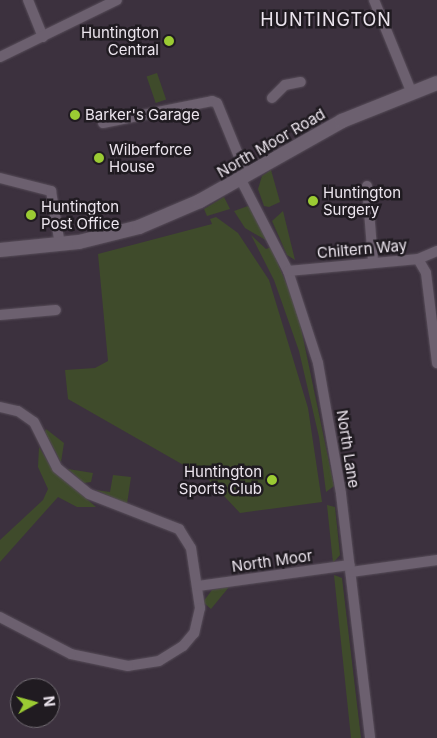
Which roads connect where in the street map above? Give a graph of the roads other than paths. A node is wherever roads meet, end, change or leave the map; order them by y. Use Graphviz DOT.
graph roads {
  1 [pos="28,0"];
  2 [pos="118,0"];
  3 [pos="374,0"];
  4 [pos="43,37"];
  5 [pos="0,57"];
  6 [pos="300,82"];
  7 [pos="437,82"];
  8 [pos="411,91"];
  9 [pos="272,98"];
  10 [pos="103,124"];
  11 [pos="0,178"];
  12 [pos="244,178"];
  13 [pos="367,186"];
  14 [pos="60,245"];
  15 [pos="0,250"];
  16 [pos="437,251"];
  17 [pos="418,259"];
  18 [pos="373,261"];
  19 [pos="288,272"];
  20 [pos="56,310"];
  21 [pos="0,315"];
  22 [pos="437,356"];
  23 [pos="0,407"];
  24 [pos="437,560"];
  25 [pos="350,569"];
  26 [pos="198,586"];
  27 [pos="0,617"];
  28 [pos="370,738"];
  1 -- 4 [label="street"];
  2 -- 4 [label="street"];
  3 -- 8 [label="street"];
  4 -- 5 [label="street"];
  6 -- 9 [label="street"];
  7 -- 8 [label="street, North Moor Road"];
  8 -- 12 [label="street, North Moor Road"];
  10 -- 12 [label="street, North Lane"];
  11 -- 14 [label="street"];
  12 -- 14 [label="street, North Moor Road"];
  12 -- 19 [label="street, North Lane"];
  13 -- 18 [label="street"];
  14 -- 15 [label="street, North Moor Road"];
  16 -- 17 [label="street, Chiltern Way"];
  17 -- 18 [label="street, Chiltern Way"];
  17 -- 22 [label="street"];
  18 -- 19 [label="street, Chiltern Way"];
  19 -- 25 [label="street, North Lane"];
  20 -- 21 [label="street"];
  23 -- 26 [label="street"];
  24 -- 25 [label="street, North Moor"];
  25 -- 26 [label="street, North Moor"];
  25 -- 28 [label="street, North Lane"];
  26 -- 27 [label="street"];
}
